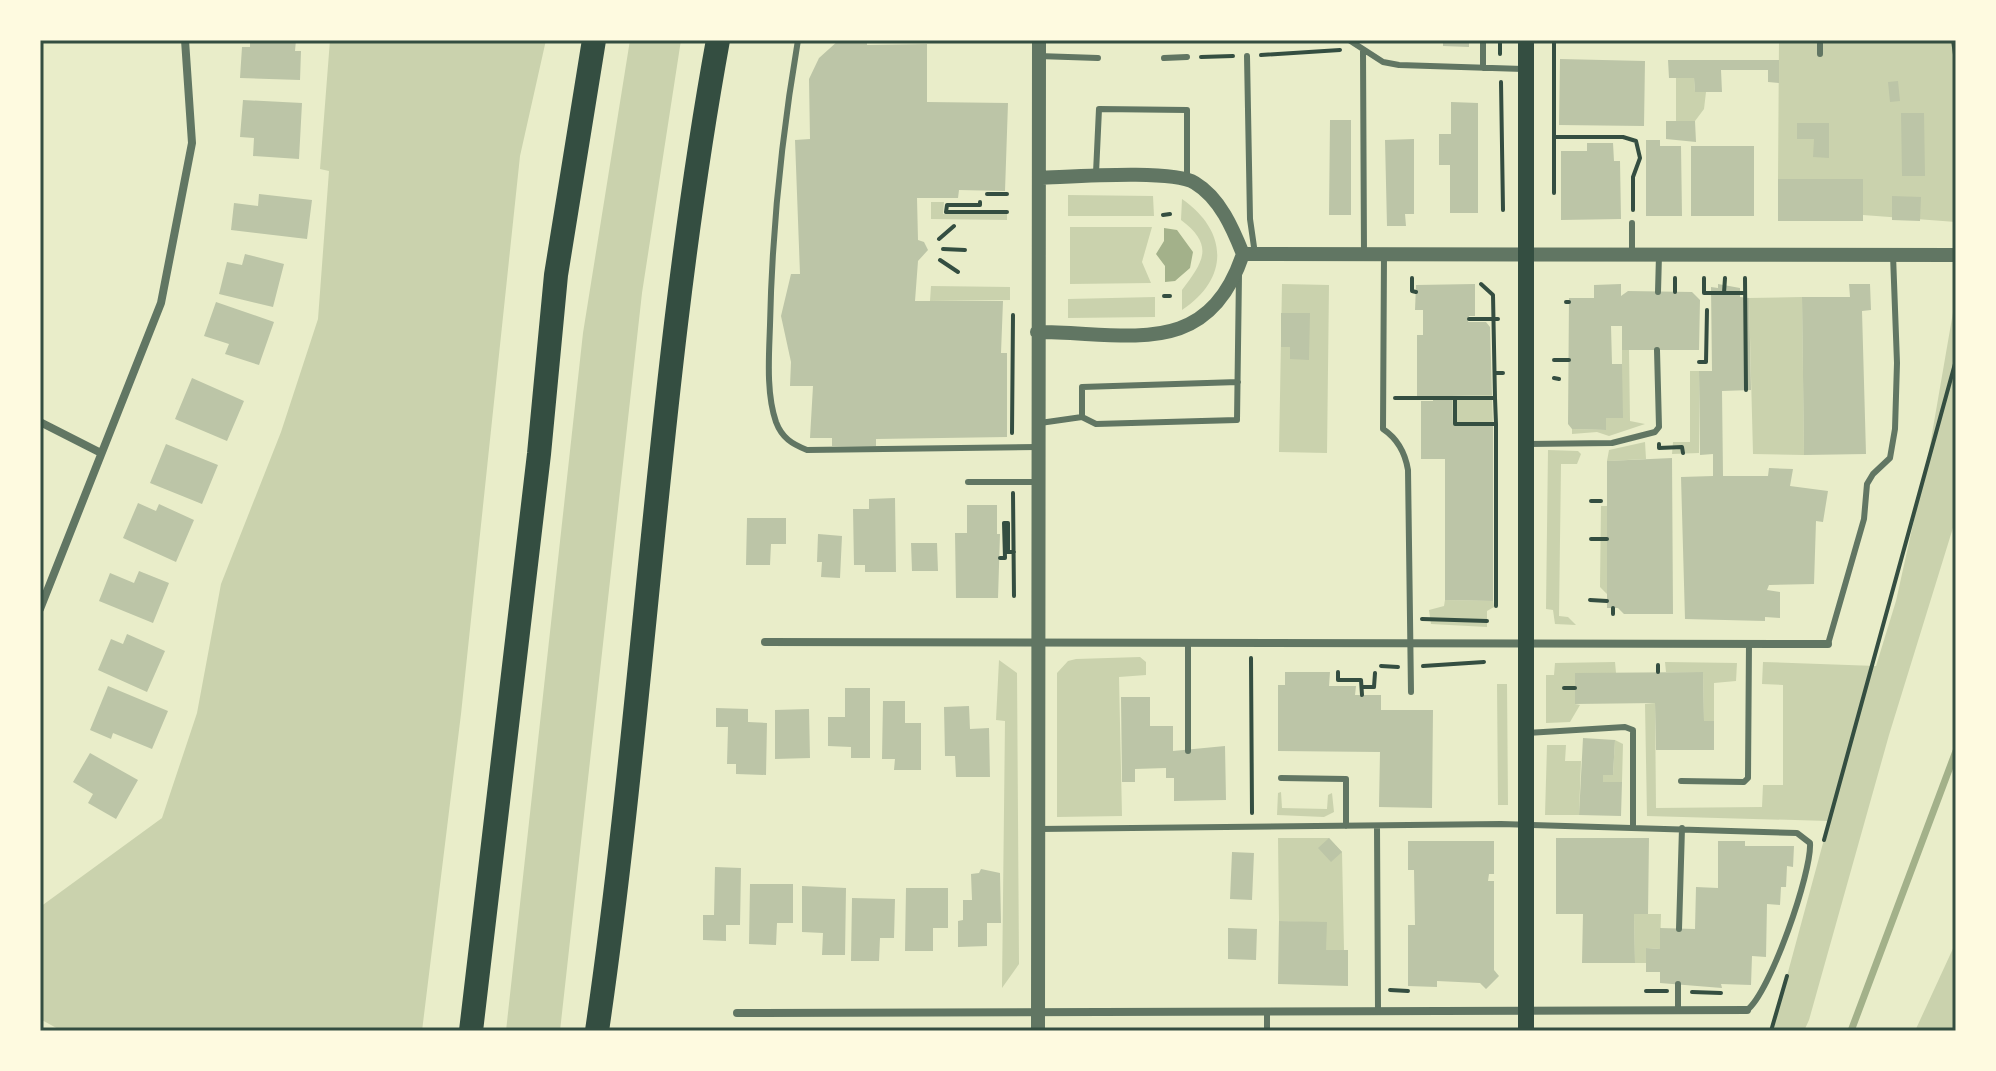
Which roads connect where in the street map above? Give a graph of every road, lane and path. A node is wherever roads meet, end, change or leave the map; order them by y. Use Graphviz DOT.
graph roads {
  1 [pos="185,40"];
  2 [pos="594,40"];
  3 [pos="718,40"];
  4 [pos="798,40"];
  5 [pos="1039,40"];
  6 [pos="1349,40"];
  7 [pos="1483,40"];
  8 [pos="1500,40"];
  9 [pos="1526,40"];
  10 [pos="1554,40"];
  11 [pos="1820,40"];
  12 [pos="1953,40"];
  13 [pos="1363,51"];
  14 [pos="1820,54"];
  15 [pos="1038,56"];
  16 [pos="1247,56"];
  17 [pos="1187,57"];
  18 [pos="1098,58"];
  19 [pos="1164,58"];
  20 [pos="1956,62"];
  21 [pos="1483,68"];
  22 [pos="1500,68"];
  23 [pos="1526,69"];
  24 [pos="1554,137"];
  25 [pos="1495,162"];
  26 [pos="1502,162"];
  27 [pos="1096,177"];
  28 [pos="1039,178"];
  29 [pos="1187,180"];
  30 [pos="1554,193"];
  31 [pos="987,194"];
  32 [pos="1007,194"];
  33 [pos="980,202"];
  34 [pos="1503,210"];
  35 [pos="1007,212"];
  36 [pos="1632,223"];
  37 [pos="954,226"];
  38 [pos="939,239"];
  39 [pos="943,249"];
  40 [pos="965,250"];
  41 [pos="1364,254"];
  42 [pos="1384,255"];
  43 [pos="1528,255"];
  44 [pos="1632,255"];
  45 [pos="1659,255"];
  46 [pos="1893,255"];
  47 [pos="1956,255"];
  48 [pos="1246,258"];
  49 [pos="940,260"];
  50 [pos="958,272"];
  51 [pos="1412,278"];
  52 [pos="1675,278"];
  53 [pos="1704,278"];
  54 [pos="1725,278"];
  55 [pos="1745,278"];
  56 [pos="1481,284"];
  57 [pos="1416,292"];
  58 [pos="1658,292"];
  59 [pos="1675,292"];
  60 [pos="1724,293"];
  61 [pos="1745,293"];
  62 [pos="1707,310"];
  63 [pos="1469,319"];
  64 [pos="1496,319"];
  65 [pos="1037,332"];
  66 [pos="1657,350"];
  67 [pos="1554,360"];
  68 [pos="1569,360"];
  69 [pos="1956,360"];
  70 [pos="1699,362"];
  71 [pos="1495,373"];
  72 [pos="1503,373"];
  73 [pos="1238,382"];
  74 [pos="1746,390"];
  75 [pos="1382,398"];
  76 [pos="1455,398"];
  77 [pos="1495,398"];
  78 [pos="1495,406"];
  79 [pos="1503,407"];
  80 [pos="1082,417"];
  81 [pos="40,422"];
  82 [pos="1037,424"];
  83 [pos="1496,424"];
  84 [pos="1659,427"];
  85 [pos="1528,444"];
  86 [pos="1037,447"];
  87 [pos="101,453"];
  88 [pos="1683,453"];
  89 [pos="968,482"];
  90 [pos="1038,482"];
  91 [pos="1591,501"];
  92 [pos="1601,501"];
  93 [pos="1591,539"];
  94 [pos="1607,539"];
  95 [pos="1496,544"];
  96 [pos="1504,545"];
  97 [pos="1014,552"];
  98 [pos="1013,559"];
  99 [pos="1590,600"];
  100 [pos="1607,601"];
  101 [pos="1496,606"];
  102 [pos="40,609"];
  103 [pos="1412,618"];
  104 [pos="1487,621"];
  105 [pos="1038,640"];
  106 [pos="1188,641"];
  107 [pos="1251,641"];
  108 [pos="765,642"];
  109 [pos="1412,642"];
  110 [pos="1527,642"];
  111 [pos="1749,643"];
  112 [pos="1828,644"];
  113 [pos="1484,662"];
  114 [pos="1658,665"];
  115 [pos="1411,667"];
  116 [pos="1338,672"];
  117 [pos="1658,672"];
  118 [pos="1375,673"];
  119 [pos="1362,687"];
  120 [pos="1564,688"];
  121 [pos="1575,688"];
  122 [pos="1411,692"];
  123 [pos="1362,695"];
  124 [pos="1527,733"];
  125 [pos="1188,751"];
  126 [pos="1281,778"];
  127 [pos="1681,781"];
  128 [pos="1526,825"];
  129 [pos="1346,826"];
  130 [pos="1377,826"];
  131 [pos="1252,827"];
  132 [pos="1633,827"];
  133 [pos="1682,828"];
  134 [pos="1039,829"];
  135 [pos="1821,852"];
  136 [pos="1679,929"];
  137 [pos="1787,974"];
  138 [pos="1678,984"];
  139 [pos="1678,1010"];
  140 [pos="1747,1010"];
  141 [pos="1267,1011"];
  142 [pos="1378,1011"];
  143 [pos="1525,1011"];
  144 [pos="1038,1012"];
  145 [pos="737,1013"];
  146 [pos="471,1031"];
  147 [pos="597,1031"];
  148 [pos="1038,1031"];
  149 [pos="1267,1031"];
  150 [pos="1526,1031"];
  151 [pos="1771,1031"];
  1 -- 87 [label="street"];
  2 -- 146 [label="highway"];
  3 -- 147 [label="highway"];
  4 -- 86 [label="lane"];
  5 -- 15 [label="street"];
  6 -- 13 [label="lane"];
  7 -- 21 [label="lane"];
  8 -- 22 [label="path"];
  9 -- 23 [label="main road"];
  10 -- 24 [label="path"];
  11 -- 14 [label="lane"];
  12 -- 20 [label="path"];
  13 -- 16 [label="path"];
  13 -- 21 [label="lane"];
  13 -- 41 [label="lane"];
  15 -- 18 [label="lane"];
  15 -- 28 [label="street"];
  16 -- 17 [label="path"];
  16 -- 48 [label="lane"];
  17 -- 19 [label="lane"];
  21 -- 22 [label="lane"];
  22 -- 23 [label="lane"];
  22 -- 26 [label="path"];
  23 -- 43 [label="main road"];
  24 -- 30 [label="path"];
  24 -- 36 [label="path"];
  25 -- 26 [label="path"];
  26 -- 34 [label="path"];
  27 -- 28 [label="street"];
  27 -- 29 [label="street"];
  27 -- 29 [label="lane"];
  28 -- 65 [label="street"];
  29 -- 48 [label="street"];
  31 -- 32 [label="path"];
  33 -- 35 [label="path"];
  36 -- 44 [label="lane"];
  37 -- 38 [label="path"];
  39 -- 40 [label="path"];
  41 -- 42 [label="street"];
  41 -- 48 [label="street"];
  42 -- 43 [label="street"];
  42 -- 75 [label="lane"];
  43 -- 44 [label="street"];
  43 -- 85 [label="main road"];
  44 -- 45 [label="street"];
  45 -- 46 [label="street"];
  45 -- 58 [label="lane"];
  46 -- 47 [label="street"];
  46 -- 112 [label="lane"];
  48 -- 65 [label="street"];
  48 -- 73 [label="lane"];
  49 -- 50 [label="path"];
  51 -- 57 [label="path"];
  52 -- 59 [label="path"];
  53 -- 60 [label="path"];
  54 -- 60 [label="path"];
  55 -- 61 [label="path"];
  56 -- 64 [label="path"];
  60 -- 61 [label="path"];
  61 -- 74 [label="path"];
  62 -- 70 [label="path"];
  63 -- 64 [label="path"];
  64 -- 71 [label="path"];
  65 -- 82 [label="street"];
  66 -- 84 [label="lane"];
  67 -- 68 [label="path"];
  69 -- 135 [label="path"];
  71 -- 72 [label="path"];
  71 -- 77 [label="path"];
  73 -- 80 [label="lane"];
  73 -- 80 [label="lane"];
  75 -- 76 [label="path"];
  75 -- 103 [label="lane"];
  76 -- 77 [label="path"];
  76 -- 83 [label="path"];
  77 -- 78 [label="path"];
  78 -- 79 [label="path"];
  78 -- 83 [label="path"];
  80 -- 82 [label="lane"];
  81 -- 87 [label="street"];
  82 -- 86 [label="street"];
  83 -- 95 [label="path"];
  84 -- 85 [label="lane"];
  84 -- 88 [label="path"];
  85 -- 110 [label="main road"];
  86 -- 90 [label="street"];
  87 -- 102 [label="street"];
  89 -- 90 [label="lane"];
  90 -- 105 [label="street"];
  91 -- 92 [label="path"];
  93 -- 94 [label="path"];
  95 -- 96 [label="path"];
  95 -- 101 [label="path"];
  97 -- 98 [label="path"];
  99 -- 100 [label="path"];
  103 -- 104 [label="path"];
  103 -- 109 [label="lane"];
  105 -- 106 [label="street"];
  105 -- 108 [label="street"];
  105 -- 134 [label="street"];
  106 -- 107 [label="street"];
  106 -- 125 [label="lane"];
  107 -- 109 [label="street"];
  107 -- 131 [label="path"];
  109 -- 110 [label="street"];
  109 -- 115 [label="lane"];
  110 -- 111 [label="street"];
  110 -- 124 [label="main road"];
  111 -- 112 [label="street"];
  111 -- 127 [label="lane"];
  113 -- 115 [label="path"];
  114 -- 117 [label="path"];
  115 -- 122 [label="lane"];
  116 -- 119 [label="path"];
  118 -- 119 [label="path"];
  119 -- 123 [label="path"];
  120 -- 121 [label="path"];
  124 -- 128 [label="main road"];
  124 -- 132 [label="lane"];
  126 -- 129 [label="lane"];
  128 -- 130 [label="lane"];
  128 -- 132 [label="lane"];
  128 -- 143 [label="main road"];
  129 -- 130 [label="lane"];
  129 -- 131 [label="lane"];
  130 -- 142 [label="lane"];
  131 -- 134 [label="lane"];
  132 -- 133 [label="lane"];
  133 -- 136 [label="lane"];
  133 -- 140 [label="lane"];
  134 -- 144 [label="street"];
  137 -- 151 [label="path"];
  138 -- 139 [label="lane"];
  139 -- 140 [label="street"];
  139 -- 143 [label="street"];
  141 -- 142 [label="street"];
  141 -- 144 [label="street"];
  141 -- 149 [label="lane"];
  142 -- 143 [label="street"];
  143 -- 150 [label="main road"];
  144 -- 145 [label="street"];
  144 -- 148 [label="street"];
}
